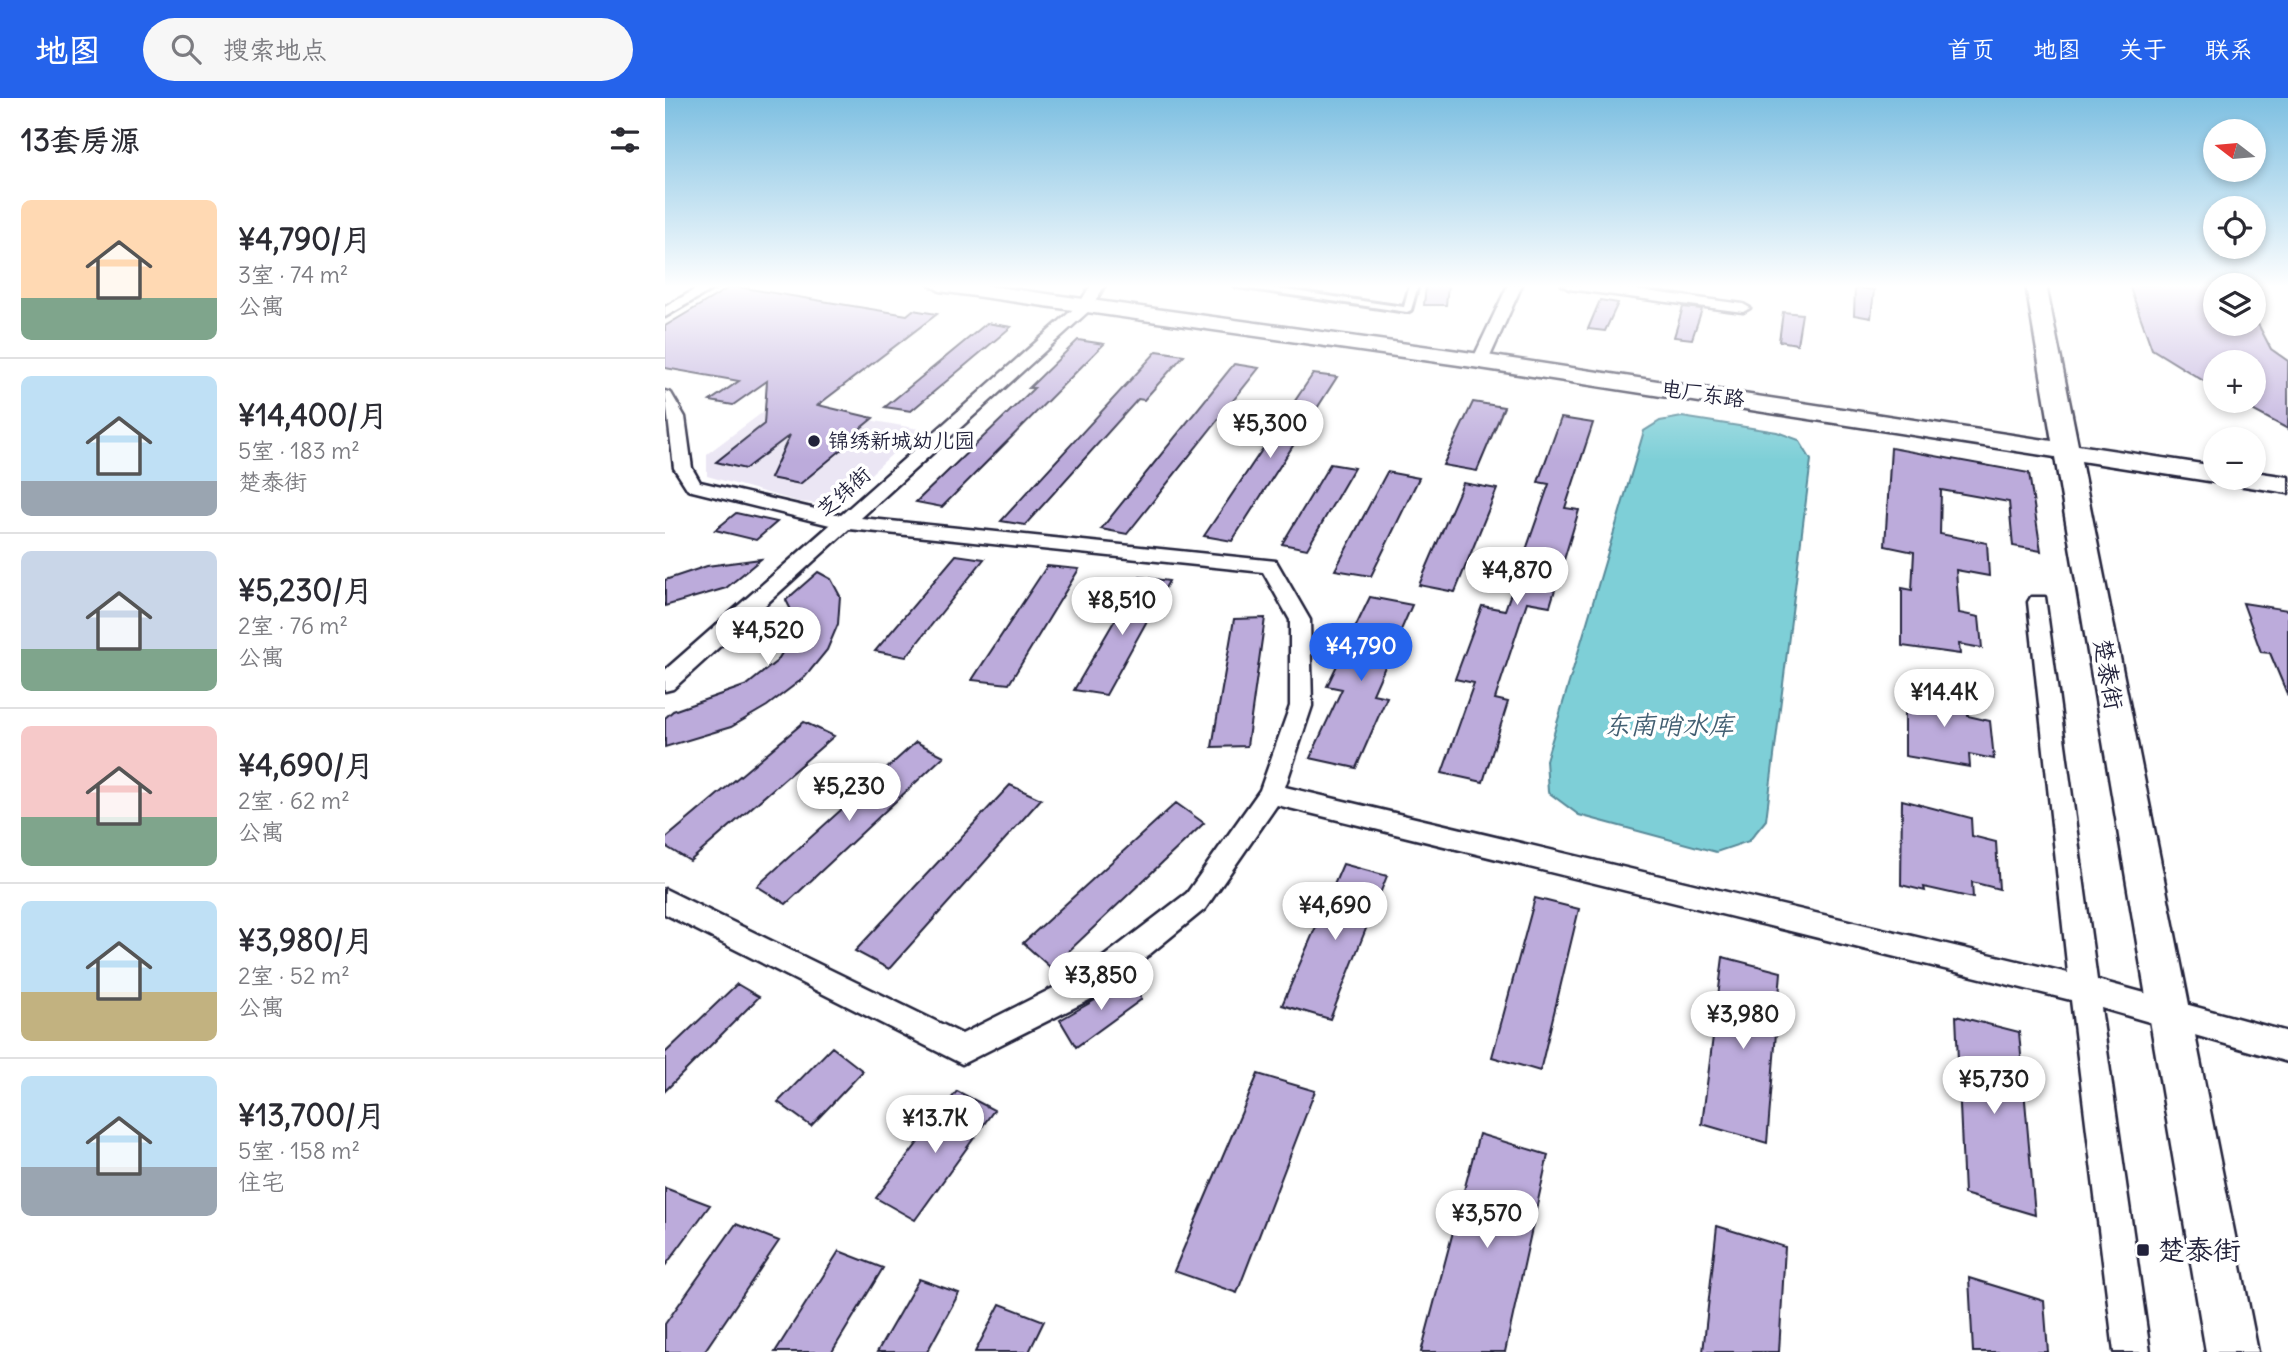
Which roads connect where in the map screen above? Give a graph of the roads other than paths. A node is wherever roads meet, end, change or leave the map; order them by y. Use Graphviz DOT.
graph roads {
  1 [pos="1044,344"];
  2 [pos="1352,344"];
  3 [pos="1488,344"];
  4 [pos="2047,344"];
  5 [pos="1480,361"];
  6 [pos="665,396"];
  7 [pos="2067,451"];
  8 [pos="2203,472"];
  9 [pos="2266,482"];
  10 [pos="2288,485"];
  11 [pos="844,522"];
  12 [pos="2038,602"];
  13 [pos="665,683"];
  14 [pos="1272,794"];
  15 [pos="665,901"];
  16 [pos="2084,990"];
  17 [pos="2171,1017"];
  18 [pos="2288,1047"];
  19 [pos="2132,1352"];
  20 [pos="2232,1352"];
  1 -- 11 [label="street, 芝纬街"];
  2 -- 5 [label="street, 电厂东路"];
  3 -- 5 [label="street"];
  4 -- 7 [label="street, 楚泰街"];
  5 -- 7 [label="street, 电厂东路"];
  6 -- 11 [label="street"];
  7 -- 8 [label="street, 电厂东路"];
  7 -- 17 [label="street, 楚泰街"];
  9 -- 10 [label="street"];
  11 -- 13 [label="street, 芝纬街"];
  11 -- 14 [label="street"];
  12 -- 16 [label="street"];
  14 -- 15 [label="street"];
  14 -- 16 [label="street"];
  16 -- 17 [label="street"];
  16 -- 19 [label="street"];
  17 -- 18 [label="street"];
  17 -- 20 [label="street, 楚泰街"];
}
